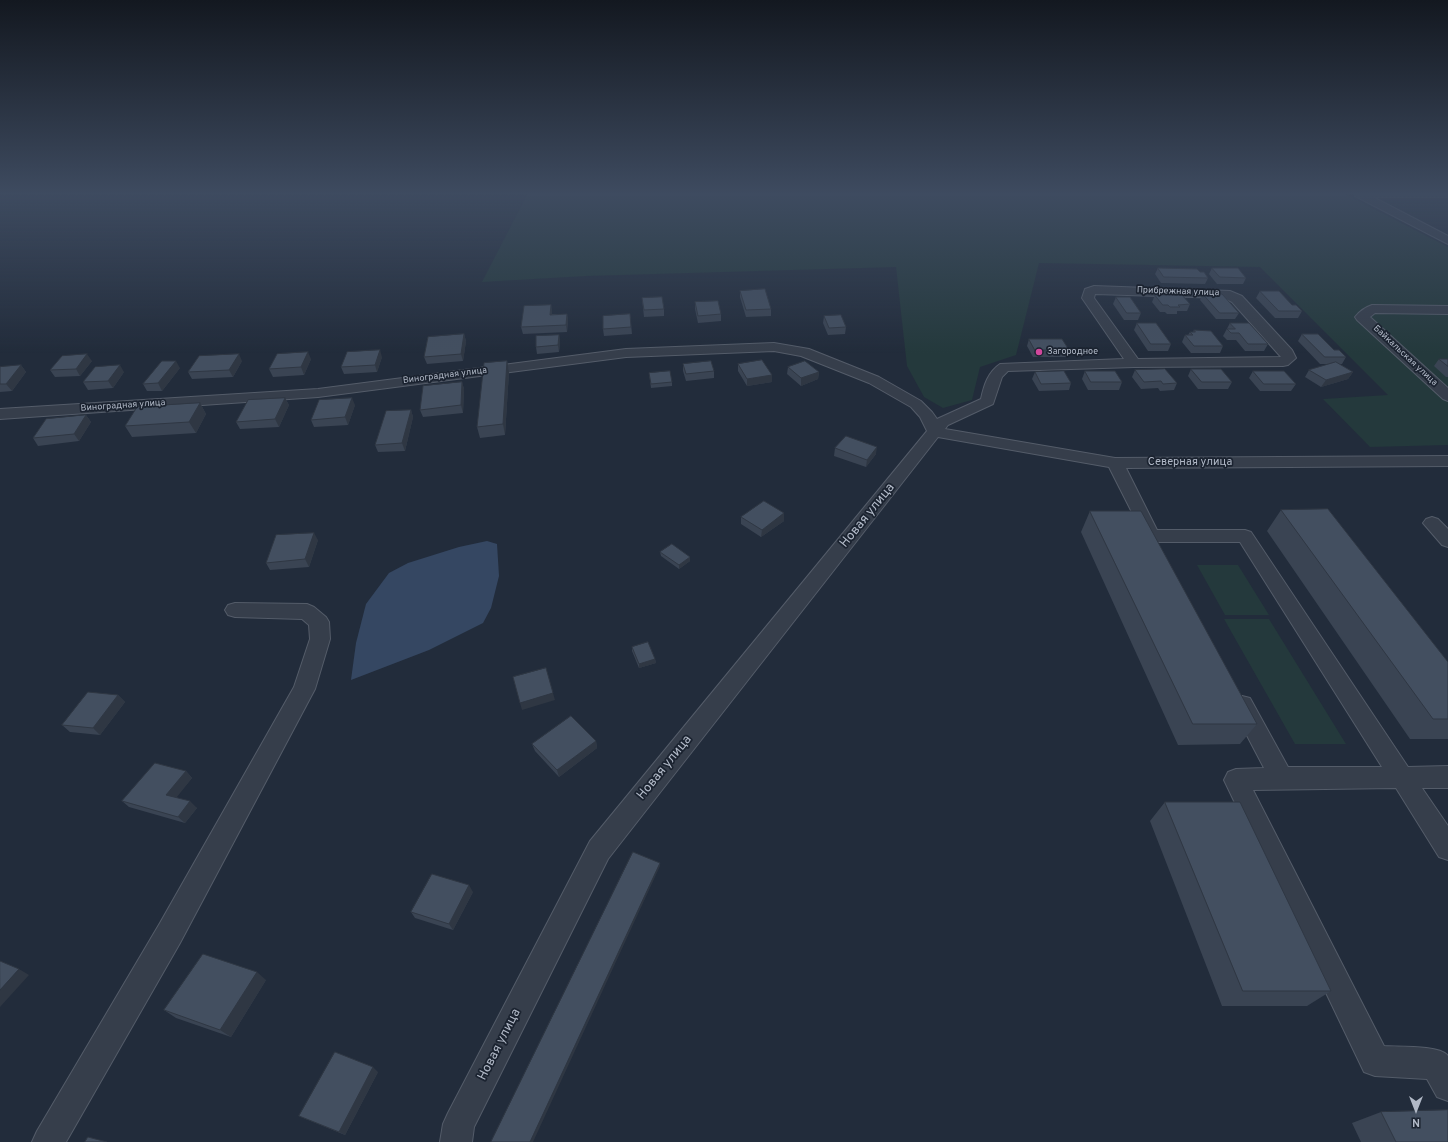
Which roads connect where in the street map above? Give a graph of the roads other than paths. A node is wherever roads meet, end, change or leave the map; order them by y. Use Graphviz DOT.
graph roads {
  1 [pos="1448,310"];
  2 [pos="1134,363"];
  3 [pos="1447,393"];
  4 [pos="0,414"];
  5 [pos="935,432"];
  6 [pos="1448,461"];
  7 [pos="1115,463"];
  8 [pos="1432,523"];
  9 [pos="1152,536"];
  10 [pos="1448,541"];
  11 [pos="1163,557"];
  12 [pos="235,610"];
  13 [pos="1233,688"];
  14 [pos="1448,777"];
  15 [pos="1281,778"];
  16 [pos="1401,778"];
  17 [pos="1448,848"];
  18 [pos="1444,1071"];
  19 [pos="48,1142"];
  20 [pos="456,1142"];
  1 -- 3 [label="street, Байкальская улица"];
  2 -- 2 [label="street, Прибрежная улица"];
  2 -- 5 [label="street, Прибрежная улица"];
  4 -- 5 [label="street, Виноградная улица"];
  5 -- 7 [label="street, Северная улица"];
  5 -- 20 [label="street, Новая улица"];
  6 -- 7 [label="street, Северная улица"];
  7 -- 9 [label="street"];
  8 -- 10 [label="street"];
  9 -- 11 [label="street"];
  9 -- 16 [label="street"];
  12 -- 19 [label="street"];
  13 -- 15 [label="street"];
  14 -- 16 [label="street"];
  15 -- 16 [label="street"];
  15 -- 18 [label="street"];
  16 -- 17 [label="street"];
}
